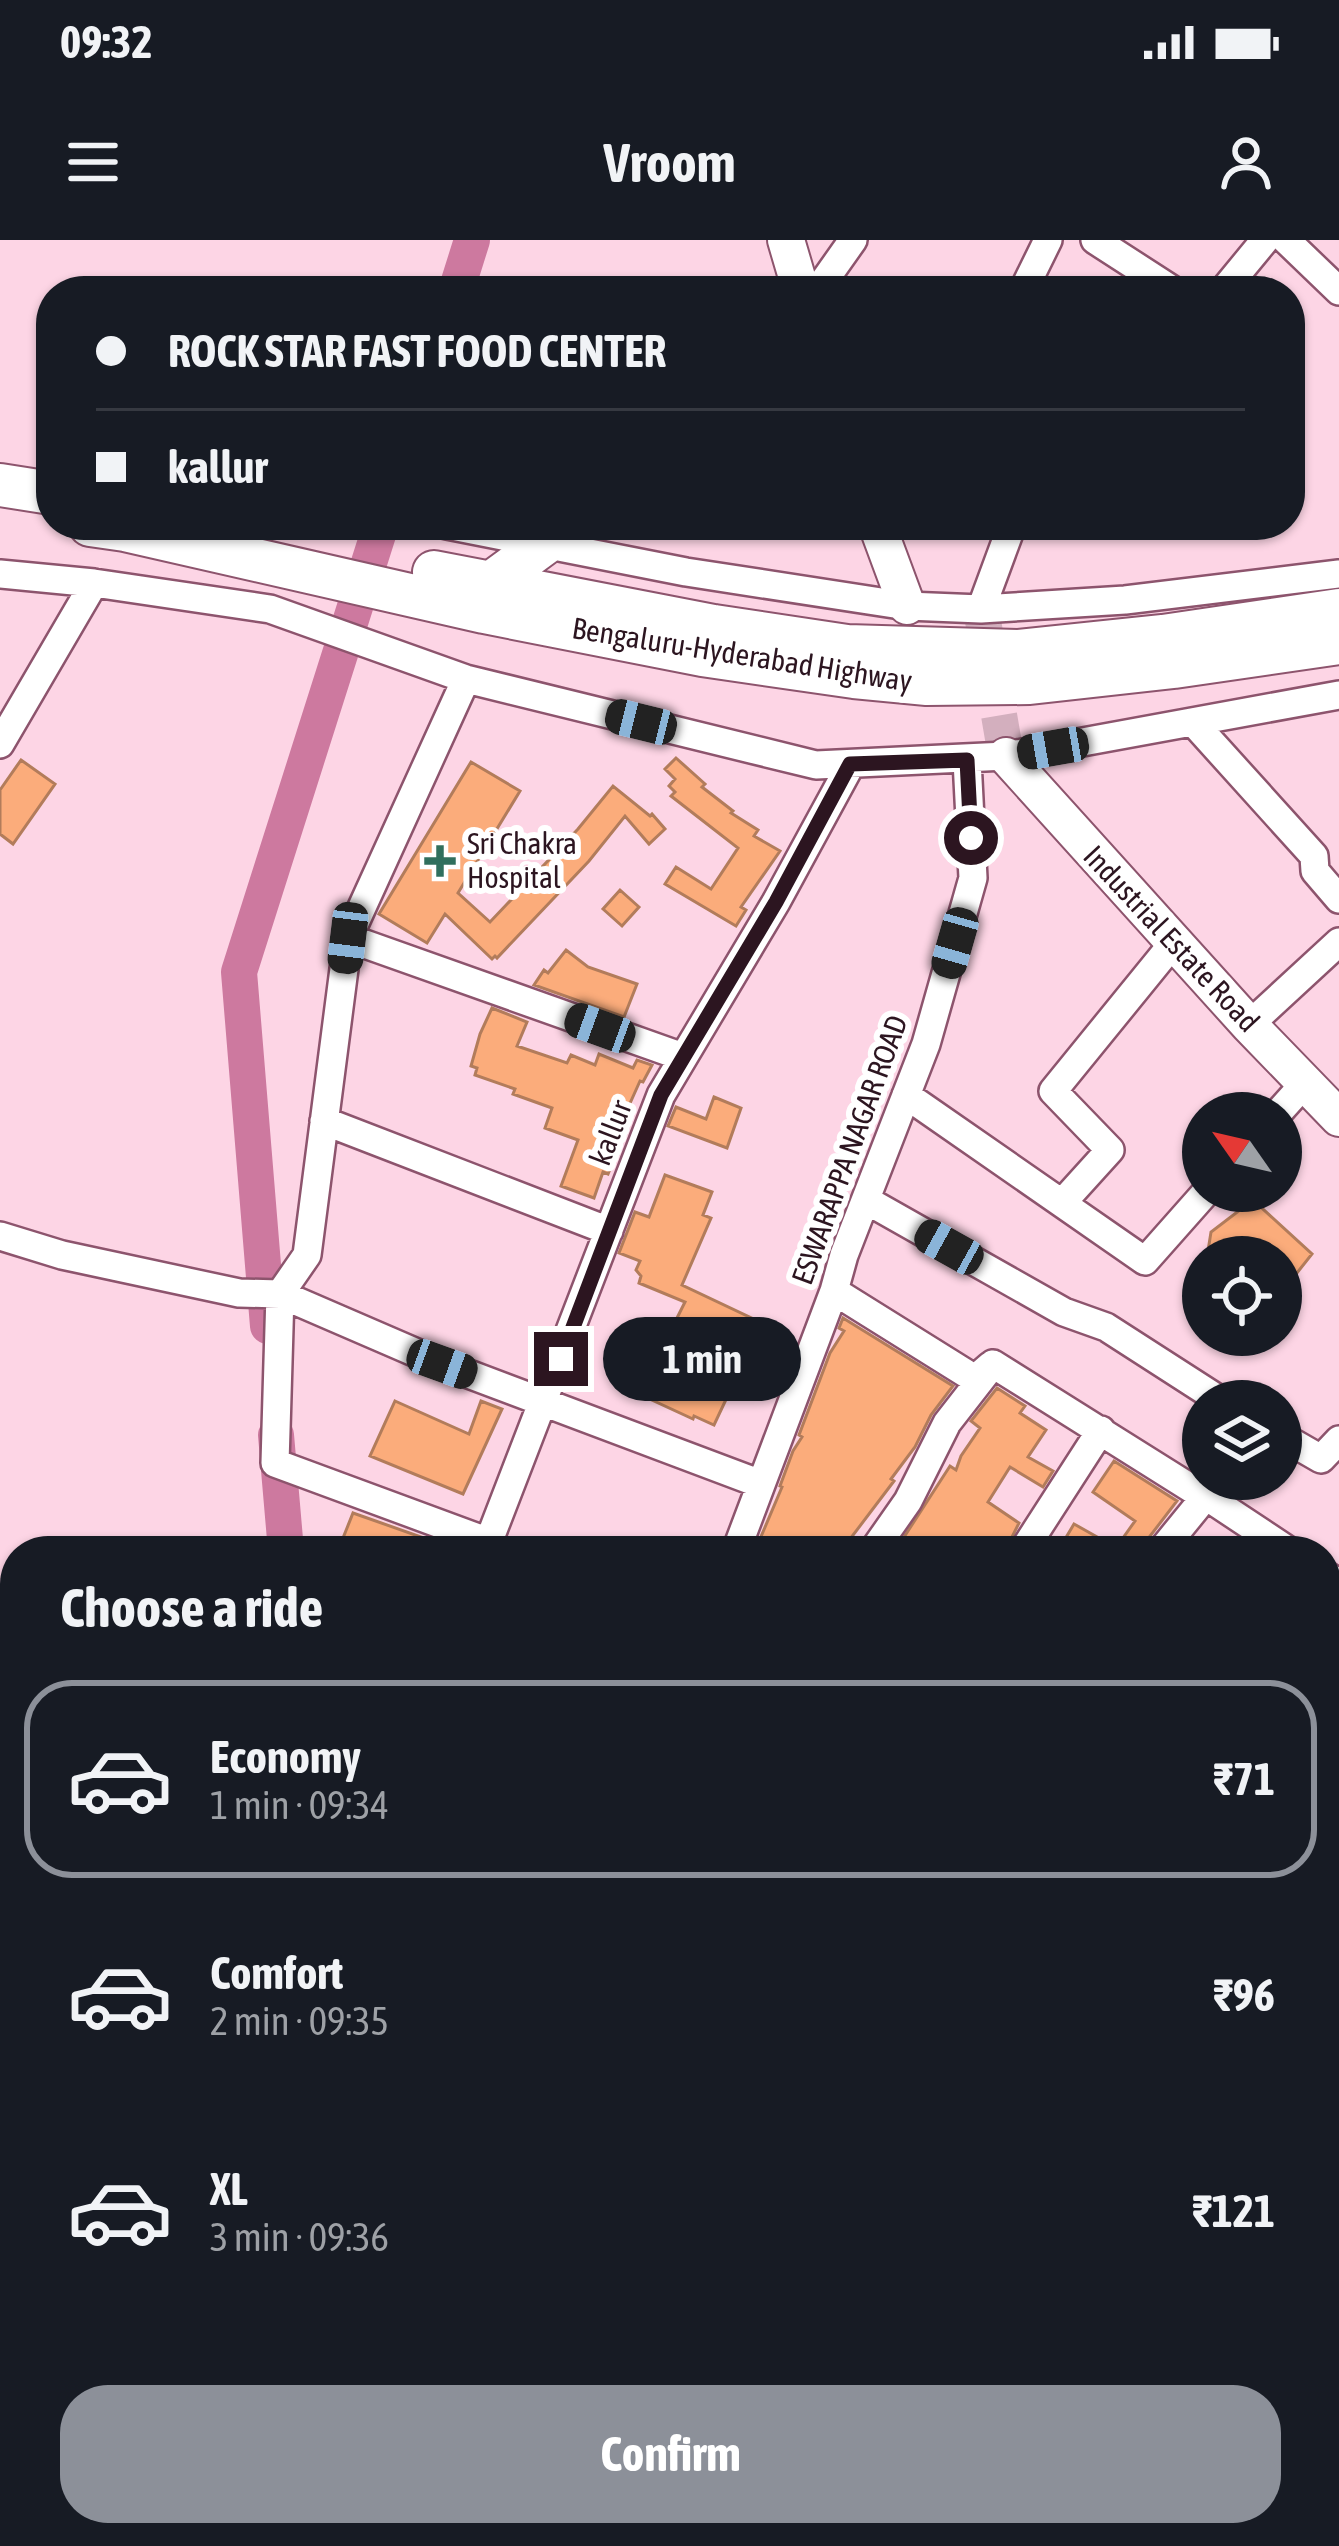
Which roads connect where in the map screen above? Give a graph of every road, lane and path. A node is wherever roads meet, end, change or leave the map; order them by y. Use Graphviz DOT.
graph roads {
  1 [pos="786,240"];
  2 [pos="853,240"];
  3 [pos="1048,240"];
  4 [pos="1095,240"];
  5 [pos="1264,240"];
  6 [pos="1286,240"];
  7 [pos="797,276"];
  8 [pos="828,276"];
  9 [pos="1030,276"];
  10 [pos="1151,276"];
  11 [pos="1235,276"];
  12 [pos="1339,291"];
  13 [pos="0,485"];
  14 [pos="36,491"];
  15 [pos="0,513"];
  16 [pos="36,517"];
  17 [pos="200,540"];
  18 [pos="245,540"];
  19 [pos="524,540"];
  20 [pos="883,540"];
  21 [pos="1006,540"];
  22 [pos="544,544"];
  23 [pos="266,549"];
  24 [pos="0,574"];
  25 [pos="1339,574"];
  26 [pos="94,584"];
  27 [pos="490,584"];
  28 [pos="434,586"];
  29 [pos="907,606"];
  30 [pos="981,609"];
  31 [pos="1339,610"];
  32 [pos="1339,643"];
  33 [pos="466,679"];
  34 [pos="1339,695"];
  35 [pos="1193,722"];
  36 [pos="0,744"];
  37 [pos="1006,756"];
  38 [pos="967,760"];
  39 [pos="850,764"];
  40 [pos="1339,899"];
  41 [pos="348,938"];
  42 [pos="1175,941"];
  43 [pos="1339,942"];
  44 [pos="1249,1025"];
  45 [pos="683,1057"];
  46 [pos="1305,1083"];
  47 [pos="1297,1092"];
  48 [pos="906,1095"];
  49 [pos="1339,1118"];
  50 [pos="324,1121"];
  51 [pos="866,1200"];
  52 [pos="1062,1203"];
  53 [pos="1189,1212"];
  54 [pos="609,1231"];
  55 [pos="0,1236"];
  56 [pos="834,1291"];
  57 [pos="280,1294"];
  58 [pos="993,1364"];
  59 [pos="1188,1380"];
  60 [pos="545,1401"];
  61 [pos="1101,1430"];
  62 [pos="1339,1440"];
  63 [pos="1302,1449"];
  64 [pos="1182,1474"];
  65 [pos="761,1484"];
  66 [pos="1209,1500"];
  67 [pos="1226,1500"];
  68 [pos="461,1536"];
  69 [pos="491,1536"];
  70 [pos="748,1536"];
  71 [pos="884,1536"];
  72 [pos="1033,1536"];
  73 [pos="1175,1536"];
  74 [pos="1270,1536"];
  1 -- 7 [label="main road"];
  2 -- 8 [label="street"];
  3 -- 9 [label="street"];
  4 -- 10 [label="street"];
  5 -- 11 [label="street"];
  6 -- 12 [label="street"];
  13 -- 14 [label="highway"];
  15 -- 16 [label="highway"];
  17 -- 23 [label="highway"];
  18 -- 23 [label="highway"];
  19 -- 22 [label="street"];
  20 -- 29 [label="main road"];
  21 -- 30 [label="street"];
  22 -- 27 [label="highway"];
  22 -- 29 [label="street"];
  23 -- 28 [label="highway"];
  24 -- 26 [label="street"];
  25 -- 30 [label="street"];
  26 -- 33 [label="street"];
  26 -- 36 [label="street"];
  27 -- 28 [label="highway"];
  27 -- 31 [label="highway"];
  28 -- 32 [label="highway, Bengaluru-Hyderabad Highway"];
  29 -- 30 [label="street"];
  33 -- 39 [label="street"];
  33 -- 41 [label="street"];
  34 -- 35 [label="street"];
  35 -- 37 [label="street"];
  35 -- 40 [label="street"];
  37 -- 38 [label="street"];
  37 -- 42 [label="main road, Industrial Estate Road"];
  38 -- 39 [label="street"];
  38 -- 48 [label="street, ESWARAPPA NAGAR ROAD"];
  39 -- 45 [label="street, kallur"];
  41 -- 45 [label="street"];
  41 -- 50 [label="street"];
  42 -- 44 [label="main road, Industrial Estate Road"];
  42 -- 52 [label="street"];
  43 -- 44 [label="street"];
  44 -- 46 [label="main road, Industrial Estate Road"];
  45 -- 54 [label="street, kallur"];
  46 -- 47 [label="street"];
  46 -- 49 [label="main road, Industrial Estate Road"];
  48 -- 51 [label="street, ESWARAPPA NAGAR ROAD"];
  48 -- 52 [label="street"];
  50 -- 54 [label="street"];
  50 -- 57 [label="street"];
  51 -- 56 [label="street, ESWARAPPA NAGAR ROAD"];
  51 -- 59 [label="street"];
  52 -- 53 [label="street"];
  54 -- 60 [label="street, kallur"];
  55 -- 57 [label="street"];
  56 -- 58 [label="street"];
  56 -- 65 [label="street, ESWARAPPA NAGAR ROAD"];
  57 -- 60 [label="street"];
  57 -- 68 [label="street"];
  58 -- 61 [label="street"];
  58 -- 71 [label="street"];
  60 -- 65 [label="street"];
  60 -- 69 [label="street, kallur"];
  61 -- 64 [label="street"];
  61 -- 72 [label="street"];
  62 -- 63 [label="street"];
  65 -- 70 [label="street, ESWARAPPA NAGAR ROAD"];
  66 -- 73 [label="street"];
  67 -- 74 [label="street"];
}
